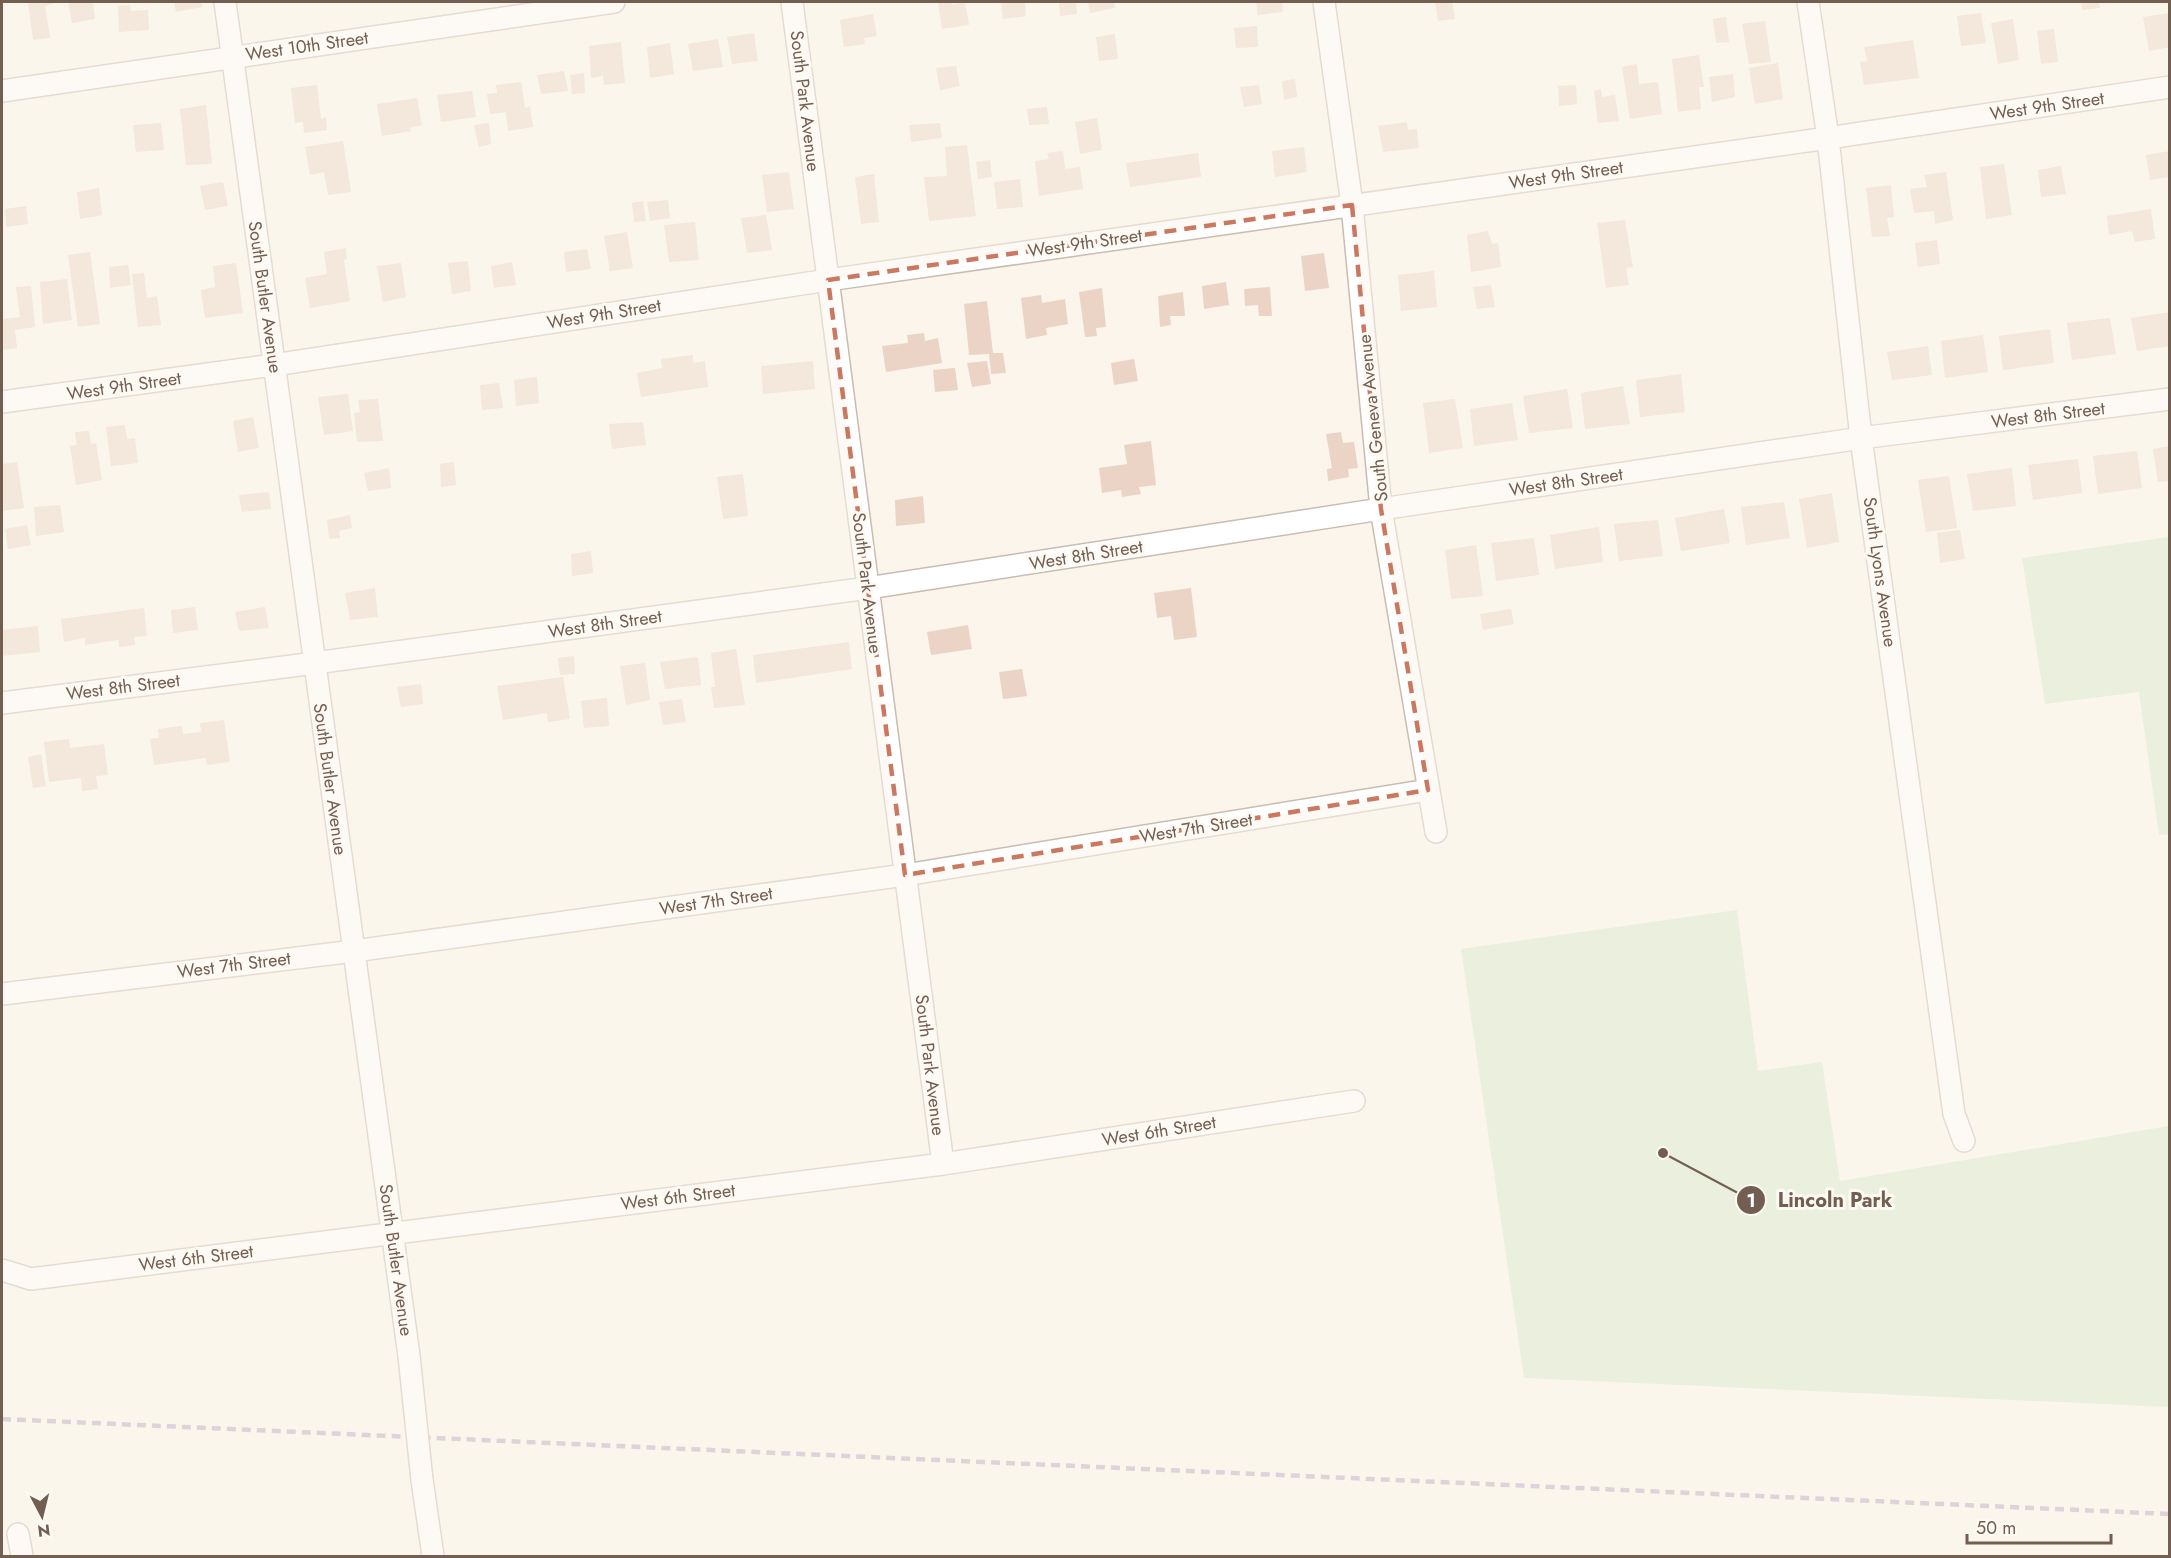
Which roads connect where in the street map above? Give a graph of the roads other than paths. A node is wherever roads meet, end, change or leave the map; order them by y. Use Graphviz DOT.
graph roads {
  1 [pos="225,2"];
  2 [pos="614,2"];
  3 [pos="792,2"];
  4 [pos="1324,2"];
  5 [pos="1808,2"];
  6 [pos="232,57"];
  7 [pos="2169,87"];
  8 [pos="2,92"];
  9 [pos="1828,138"];
  10 [pos="1352,205"];
  11 [pos="828,280"];
  12 [pos="274,365"];
  13 [pos="2169,399"];
  14 [pos="2,402"];
  15 [pos="1861,438"];
  16 [pos="1382,509"];
  17 [pos="868,588"];
  18 [pos="315,663"];
  19 [pos="2,702"];
  20 [pos="1428,790"];
  21 [pos="1436,832"];
  22 [pos="905,875"];
  23 [pos="354,951"];
  24 [pos="2,994"];
  25 [pos="1354,1101"];
  26 [pos="1964,1141"];
  27 [pos="943,1164"];
  28 [pos="392,1232"];
  29 [pos="2,1270"];
  30 [pos="18,1534"];
  31 [pos="22,1557"];
  32 [pos="433,1557"];
  1 -- 6 [label="street, South Butler Avenue"];
  2 -- 6 [label="street, West 10th Street"];
  3 -- 11 [label="street, South Park Avenue"];
  4 -- 10 [label="street, South Geneva Avenue"];
  5 -- 9 [label="street, South Lyons Avenue"];
  6 -- 8 [label="street, West 10th Street"];
  6 -- 12 [label="street, South Butler Avenue"];
  7 -- 9 [label="street, West 9th Street"];
  9 -- 10 [label="street, West 9th Street"];
  9 -- 15 [label="street, South Lyons Avenue"];
  10 -- 11 [label="street, West 9th Street"];
  10 -- 16 [label="street, South Geneva Avenue"];
  11 -- 12 [label="street, West 9th Street"];
  11 -- 17 [label="street, South Park Avenue"];
  12 -- 14 [label="street, West 9th Street"];
  12 -- 18 [label="street, South Butler Avenue"];
  13 -- 15 [label="street, West 8th Street"];
  15 -- 16 [label="street, West 8th Street"];
  15 -- 26 [label="street, South Lyons Avenue"];
  16 -- 17 [label="street, West 8th Street"];
  16 -- 20 [label="street, South Geneva Avenue"];
  17 -- 18 [label="street, West 8th Street"];
  17 -- 22 [label="street, South Park Avenue"];
  18 -- 19 [label="street, West 8th Street"];
  18 -- 23 [label="street, South Butler Avenue"];
  20 -- 21 [label="street, South Geneva Avenue"];
  20 -- 22 [label="street, West 7th Street"];
  22 -- 23 [label="street, West 7th Street"];
  22 -- 27 [label="street, South Park Avenue"];
  23 -- 24 [label="street, West 7th Street"];
  23 -- 28 [label="street, South Butler Avenue"];
  25 -- 27 [label="street, West 6th Street"];
  27 -- 28 [label="street, West 6th Street"];
  28 -- 29 [label="street, West 6th Street"];
  28 -- 32 [label="street, South Butler Avenue, bridge"];
  30 -- 31 [label="street"];
}
